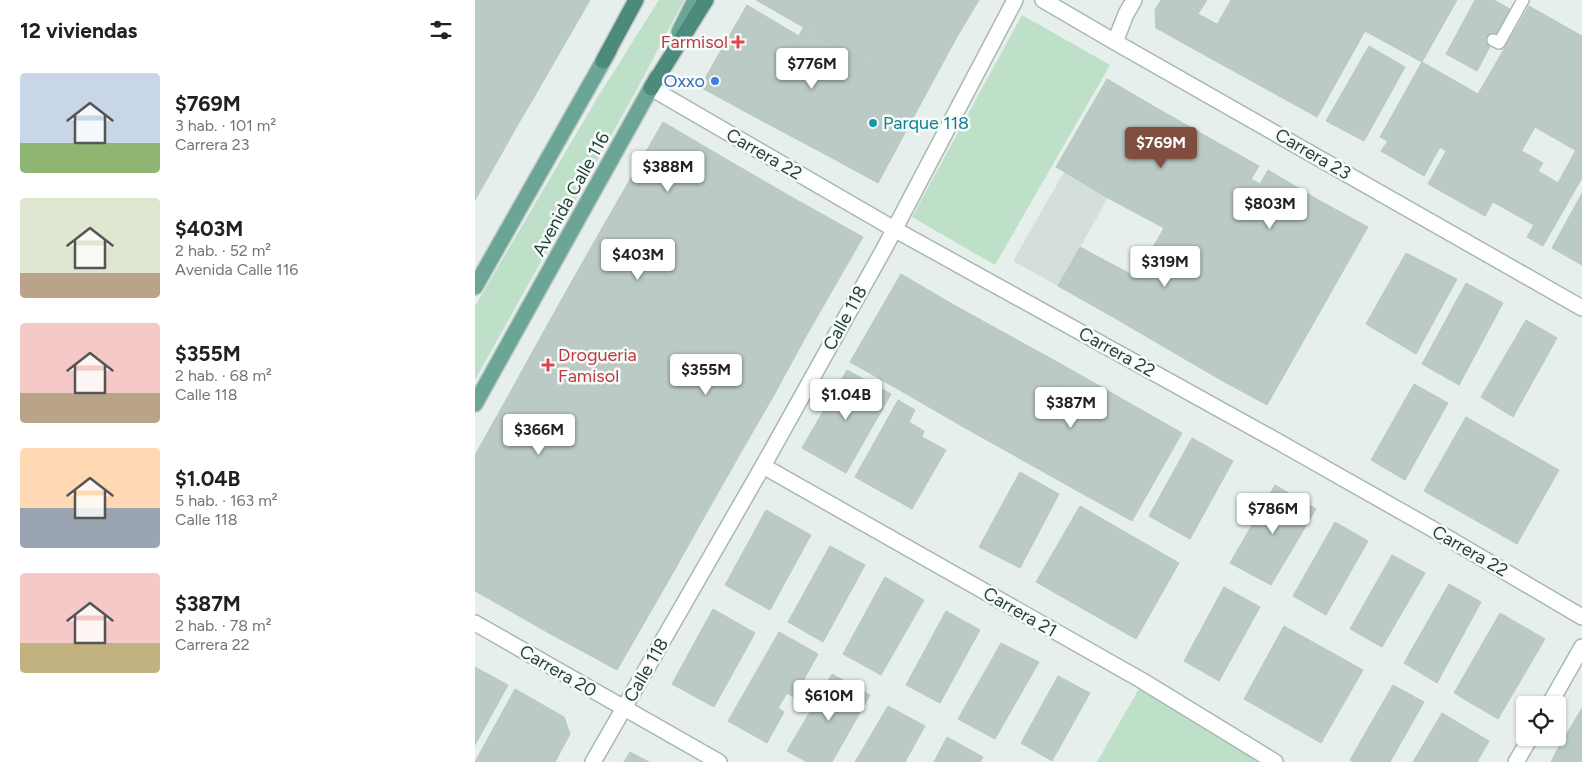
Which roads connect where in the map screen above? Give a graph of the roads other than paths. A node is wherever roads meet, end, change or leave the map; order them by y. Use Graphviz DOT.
graph roads {
  1 [pos="636,0"];
  2 [pos="643,0"];
  3 [pos="695,0"];
  4 [pos="706,0"];
  5 [pos="1015,0"];
  6 [pos="1043,0"];
  7 [pos="1134,0"];
  8 [pos="1523,0"];
  9 [pos="1493,40"];
  10 [pos="1115,42"];
  11 [pos="603,61"];
  12 [pos="651,88"];
  13 [pos="894,229"];
  14 [pos="475,287"];
  15 [pos="1582,308"];
  16 [pos="475,404"];
  17 [pos="763,466"];
  18 [pos="1582,617"];
  19 [pos="475,624"];
  20 [pos="1582,647"];
  21 [pos="1554,696"];
  22 [pos="624,708"];
  23 [pos="1525,746"];
  24 [pos="593,762"];
  25 [pos="719,762"];
  26 [pos="1275,762"];
  27 [pos="1516,762"];
  1 -- 11 [label="highway"];
  2 -- 11 [label="main road"];
  3 -- 12 [label="main road, Avenida Calle 116"];
  4 -- 12 [label="highway"];
  5 -- 13 [label="street, Calle 118"];
  6 -- 10 [label="street, Carrera 23"];
  7 -- 10 [label="street"];
  8 -- 9 [label="lane"];
  10 -- 15 [label="street, Carrera 23"];
  11 -- 14 [label="main road"];
  12 -- 13 [label="street, Carrera 22"];
  12 -- 16 [label="main road, Avenida Calle 116"];
  13 -- 17 [label="street, Calle 118"];
  13 -- 18 [label="street, Carrera 22"];
  17 -- 22 [label="street, Calle 118"];
  17 -- 26 [label="street, Carrera 21"];
  19 -- 22 [label="street, Carrera 20"];
  20 -- 21 [label="street"];
  22 -- 24 [label="street, Calle 118"];
  22 -- 25 [label="street, Carrera 20"];
  23 -- 27 [label="street"];
}
